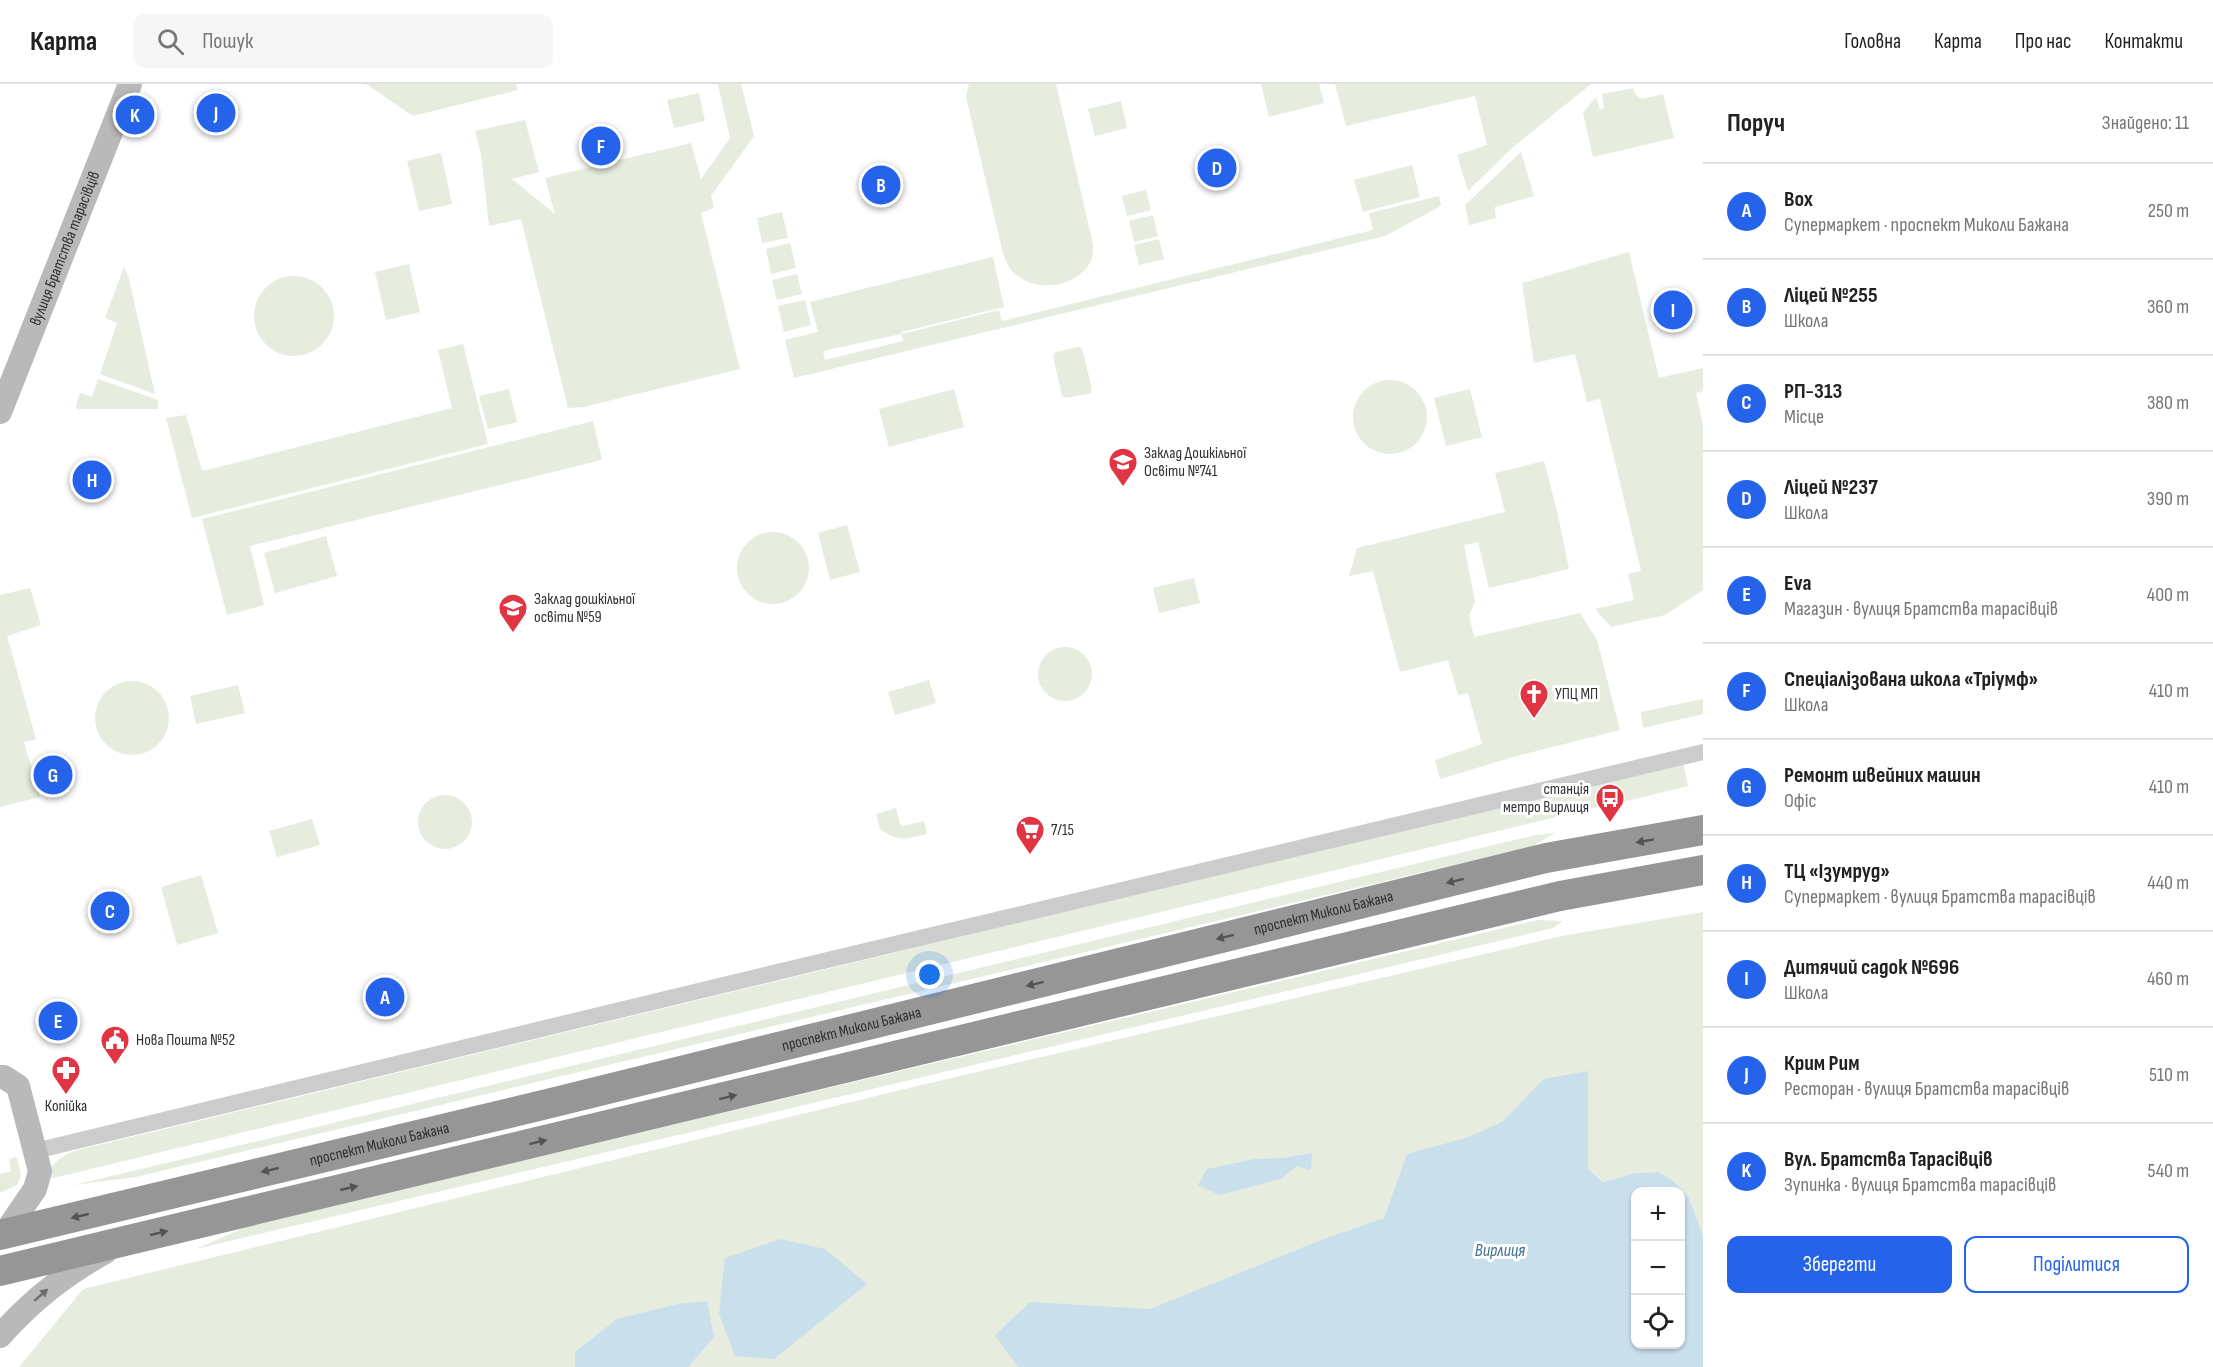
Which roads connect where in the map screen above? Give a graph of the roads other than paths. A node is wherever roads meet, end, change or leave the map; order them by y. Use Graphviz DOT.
graph roads {
  1 [pos="130,84"];
  2 [pos="0,412"];
  3 [pos="1703,752"];
  4 [pos="1703,830"];
  5 [pos="1703,870"];
  6 [pos="0,1077"];
  7 [pos="35,1151"];
  8 [pos="2,1234"];
  9 [pos="123,1242"];
  10 [pos="0,1271"];
  11 [pos="0,1336"];
  1 -- 2 [label="street, вулиця Братства тарасівців"];
  3 -- 7 [label="street"];
  4 -- 8 [label="highway, проспект Миколи Бажана, one-way"];
  9 -- 5 [label="highway, one-way"];
  6 -- 7 [label="street"];
  7 -- 8 [label="street"];
  9 -- 10 [label="highway"];
  11 -- 9 [label="street, one-way"];
}
